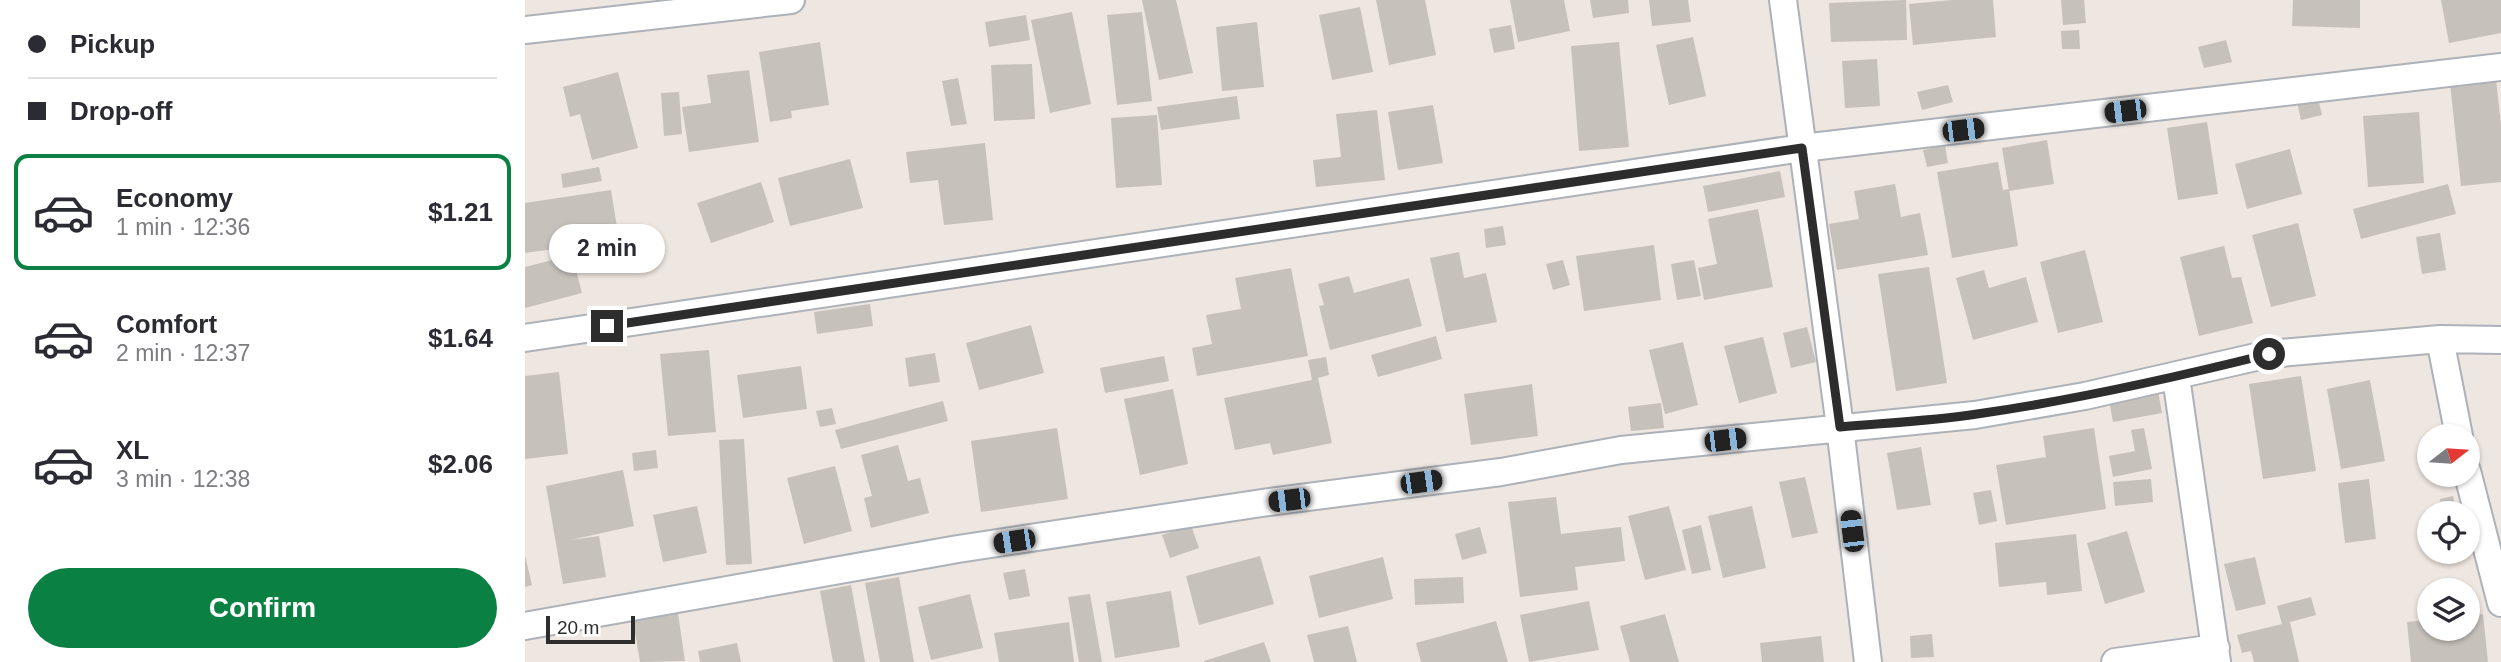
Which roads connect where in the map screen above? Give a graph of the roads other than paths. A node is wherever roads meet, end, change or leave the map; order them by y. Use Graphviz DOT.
graph roads {
  1 [pos="791,0"];
  2 [pos="1783,0"];
  3 [pos="525,30"];
  4 [pos="2501,67"];
  5 [pos="1802,148"];
  6 [pos="525,338"];
  7 [pos="2440,340"];
  8 [pos="2501,340"];
  9 [pos="2176,377"];
  10 [pos="2457,424"];
  11 [pos="1840,427"];
  12 [pos="2471,487"];
  13 [pos="2501,603"];
  14 [pos="525,626"];
  15 [pos="2217,655"];
  16 [pos="1868,662"];
  17 [pos="2115,662"];
  1 -- 3 [label="street"];
  2 -- 5 [label="street"];
  4 -- 5 [label="street"];
  5 -- 6 [label="street"];
  5 -- 11 [label="street"];
  7 -- 8 [label="street"];
  7 -- 9 [label="street"];
  7 -- 10 [label="street"];
  9 -- 11 [label="street"];
  9 -- 15 [label="street"];
  11 -- 14 [label="street"];
  11 -- 16 [label="street"];
  12 -- 13 [label="street"];
  15 -- 17 [label="street"];
}
